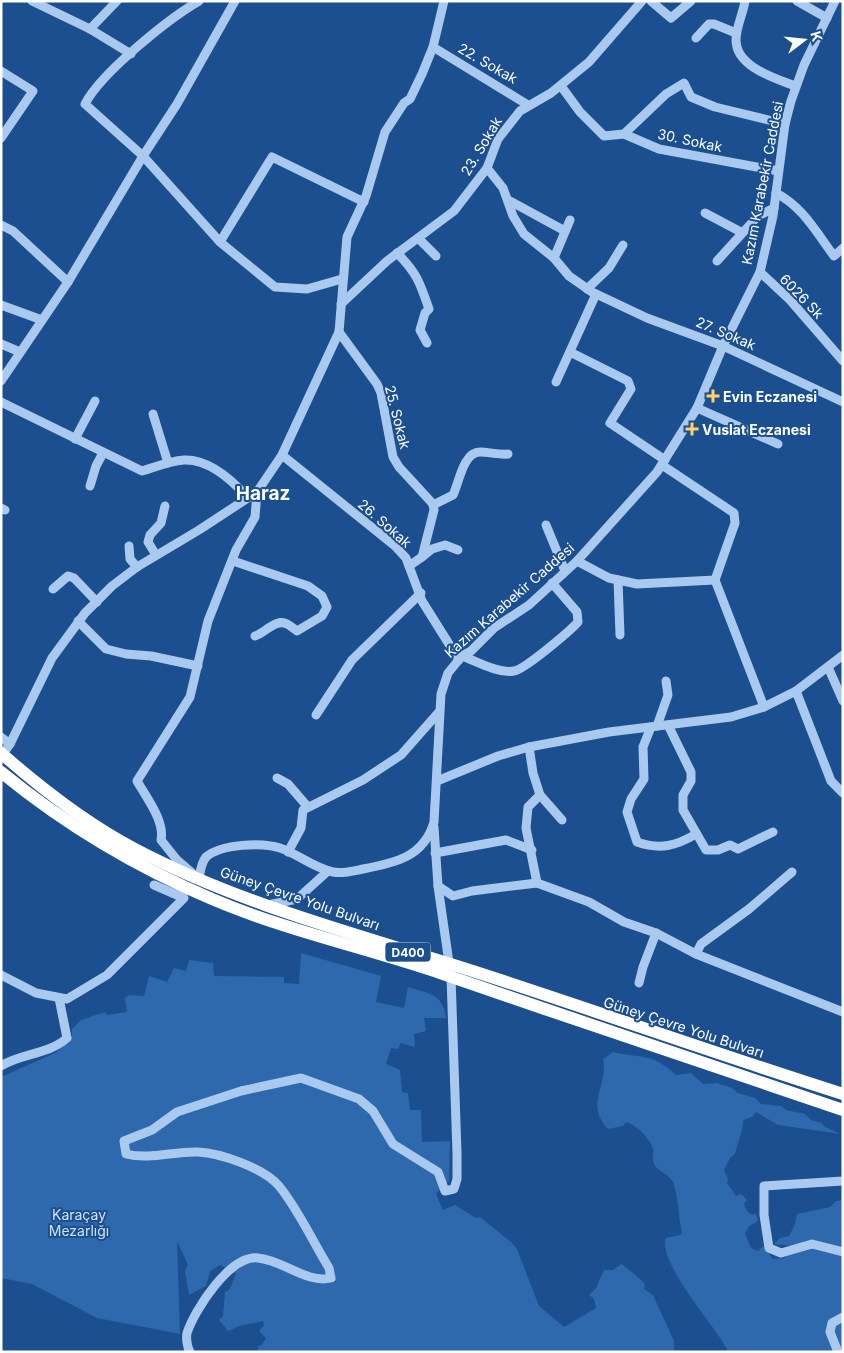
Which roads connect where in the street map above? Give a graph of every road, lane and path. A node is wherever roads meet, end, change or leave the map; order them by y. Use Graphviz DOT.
graph roads {
  1 [pos="32,1"];
  2 [pos="117,1"];
  3 [pos="199,1"];
  4 [pos="235,1"];
  5 [pos="444,1"];
  6 [pos="651,1"];
  7 [pos="690,1"];
  8 [pos="745,1"];
  9 [pos="797,1"];
  10 [pos="834,1"];
  11 [pos="637,3"];
  12 [pos="827,18"];
  13 [pos="90,29"];
  14 [pos="736,33"];
  15 [pos="696,38"];
  16 [pos="433,47"];
  17 [pos="131,54"];
  18 [pos="1,71"];
  19 [pos="561,86"];
  20 [pos="795,86"];
  21 [pos="528,104"];
  22 [pos="785,124"];
  23 [pos="624,134"];
  24 [pos="1,138"];
  25 [pos="143,156"];
  26 [pos="487,168"];
  27 [pos="778,171"];
  28 [pos="776,193"];
  29 [pos="508,200"];
  30 [pos="364,202"];
  31 [pos="774,208"];
  32 [pos="705,213"];
  33 [pos="570,220"];
  34 [pos="1,225"];
  35 [pos="565,231"];
  36 [pos="742,232"];
  37 [pos="419,239"];
  38 [pos="220,242"];
  39 [pos="622,245"];
  40 [pos="843,248"];
  41 [pos="397,253"];
  42 [pos="436,256"];
  43 [pos="554,258"];
  44 [pos="717,261"];
  45 [pos="760,272"];
  46 [pos="342,279"];
  47 [pos="68,282"];
  48 [pos="587,289"];
  49 [pos="596,294"];
  50 [pos="341,304"];
  51 [pos="1,305"];
  52 [pos="42,320"];
  53 [pos="339,332"];
  54 [pos="426,343"];
  55 [pos="1,344"];
  56 [pos="723,346"];
  57 [pos="20,352"];
  58 [pos="570,352"];
  59 [pos="843,361"];
  60 [pos="1,381"];
  61 [pos="556,382"];
  62 [pos="95,400"];
  63 [pos="1,402"];
  64 [pos="843,402"];
  65 [pos="697,408"];
  66 [pos="153,414"];
  67 [pos="75,439"];
  68 [pos="778,444"];
  69 [pos="103,453"];
  70 [pos="508,454"];
  71 [pos="282,455"];
  72 [pos="664,462"];
  73 [pos="168,463"];
  74 [pos="90,486"];
  75 [pos="257,492"];
  76 [pos="248,498"];
  77 [pos="433,505"];
  78 [pos="165,506"];
  79 [pos="546,525"];
  80 [pos="129,546"];
  81 [pos="458,550"];
  82 [pos="156,555"];
  83 [pos="422,557"];
  84 [pos="233,561"];
  85 [pos="577,561"];
  86 [pos="409,566"];
  87 [pos="137,567"];
  88 [pos="565,571"];
  89 [pos="618,580"];
  90 [pos="715,580"];
  91 [pos="552,584"];
  92 [pos="53,589"];
  93 [pos="421,593"];
  94 [pos="97,602"];
  95 [pos="78,621"];
  96 [pos="620,635"];
  97 [pos="255,636"];
  98 [pos="843,655"];
  99 [pos="460,658"];
  100 [pos="198,666"];
  101 [pos="828,667"];
  102 [pos="666,681"];
  103 [pos="796,690"];
  104 [pos="843,701"];
  105 [pos="764,707"];
  106 [pos="439,712"];
  107 [pos="316,715"];
  108 [pos="668,725"];
  109 [pos="654,727"];
  110 [pos="1,737"];
  111 [pos="529,747"];
  112 [pos="5,751"];
  113 [pos="1,772"];
  114 [pos="277,778"];
  115 [pos="437,781"];
  116 [pos="843,793"];
  117 [pos="540,795"];
  118 [pos="307,806"];
  119 [pos="562,820"];
  120 [pos="434,822"];
  121 [pos="773,832"];
  122 [pos="696,834"];
  123 [pos="532,850"];
  124 [pos="288,852"];
  125 [pos="435,853"];
  126 [pos="328,871"];
  127 [pos="792,872"];
  128 [pos="199,879"];
  129 [pos="537,883"];
  130 [pos="154,885"];
  131 [pos="438,886"];
  132 [pos="268,905"];
  133 [pos="656,934"];
  134 [pos="696,954"];
  135 [pos="448,964"];
  136 [pos="1,975"];
  137 [pos="451,977"];
  138 [pos="639,983"];
  139 [pos="59,998"];
  140 [pos="843,1012"];
  141 [pos="1,1066"];
  142 [pos="843,1094"];
  143 [pos="843,1110"];
  144 [pos="843,1181"];
  145 [pos="843,1252"];
  146 [pos="843,1317"];
  147 [pos="190,1352"];
  148 [pos="838,1352"];
  1 -- 13 [label="street"];
  2 -- 13 [label="street"];
  3 -- 17 [label="street"];
  4 -- 25 [label="street"];
  5 -- 16 [label="street"];
  6 -- 7 [label="street"];
  8 -- 14 [label="street"];
  9 -- 12 [label="street"];
  10 -- 12 [label="street, Kazım Karabekir Caddesi"];
  11 -- 19 [label="street, 23. Sokak"];
  12 -- 20 [label="street, Kazım Karabekir Caddesi"];
  13 -- 17 [label="street"];
  14 -- 15 [label="street"];
  14 -- 20 [label="street"];
  16 -- 21 [label="street, 22. Sokak"];
  16 -- 30 [label="street"];
  17 -- 25 [label="street"];
  18 -- 24 [label="street"];
  19 -- 21 [label="street, 23. Sokak"];
  19 -- 23 [label="street, 30. Sokak"];
  20 -- 22 [label="street, Kazım Karabekir Caddesi"];
  21 -- 26 [label="street, 23. Sokak"];
  22 -- 23 [label="street"];
  22 -- 27 [label="street, Kazım Karabekir Caddesi"];
  23 -- 27 [label="street, 30. Sokak"];
  25 -- 38 [label="street"];
  25 -- 47 [label="street"];
  26 -- 29 [label="street, 27. Sokak"];
  26 -- 37 [label="street, 23. Sokak"];
  27 -- 28 [label="street, Kazım Karabekir Caddesi"];
  28 -- 31 [label="street, Kazım Karabekir Caddesi"];
  28 -- 40 [label="street"];
  29 -- 35 [label="street"];
  29 -- 43 [label="street, 27. Sokak"];
  30 -- 38 [label="street"];
  30 -- 46 [label="street"];
  31 -- 36 [label="street"];
  31 -- 45 [label="street, Kazım Karabekir Caddesi"];
  32 -- 36 [label="street"];
  33 -- 35 [label="street"];
  34 -- 47 [label="street"];
  35 -- 43 [label="street"];
  36 -- 44 [label="street"];
  37 -- 41 [label="street, 23. Sokak"];
  37 -- 42 [label="street"];
  38 -- 46 [label="street"];
  39 -- 48 [label="street"];
  41 -- 50 [label="street, 23. Sokak"];
  41 -- 54 [label="street"];
  43 -- 48 [label="street, 27. Sokak"];
  45 -- 56 [label="street, Kazım Karabekir Caddesi"];
  45 -- 59 [label="street, 6026 Sk"];
  46 -- 50 [label="street"];
  47 -- 52 [label="street"];
  48 -- 49 [label="street, 27. Sokak"];
  49 -- 56 [label="street, 27. Sokak"];
  49 -- 58 [label="street"];
  50 -- 53 [label="street"];
  51 -- 52 [label="street"];
  52 -- 57 [label="street"];
  53 -- 71 [label="street"];
  53 -- 77 [label="street, 25. Sokak"];
  55 -- 57 [label="street"];
  56 -- 64 [label="street, 27. Sokak"];
  56 -- 65 [label="street, Kazım Karabekir Caddesi"];
  57 -- 60 [label="street"];
  58 -- 61 [label="street"];
  58 -- 72 [label="street"];
  62 -- 67 [label="street"];
  63 -- 67 [label="street"];
  65 -- 68 [label="street"];
  65 -- 72 [label="street, Kazım Karabekir Caddesi"];
  66 -- 73 [label="street"];
  67 -- 69 [label="street"];
  69 -- 73 [label="street"];
  69 -- 74 [label="street"];
  70 -- 77 [label="street"];
  71 -- 75 [label="street"];
  71 -- 86 [label="street, 26. Sokak"];
  72 -- 85 [label="street, Kazım Karabekir Caddesi"];
  72 -- 90 [label="street"];
  73 -- 76 [label="street"];
  75 -- 76 [label="street"];
  75 -- 84 [label="street"];
  76 -- 82 [label="street"];
  77 -- 83 [label="street"];
  78 -- 82 [label="street"];
  79 -- 88 [label="street"];
  80 -- 87 [label="street"];
  81 -- 83 [label="street"];
  82 -- 87 [label="street"];
  83 -- 86 [label="street"];
  84 -- 97 [label="street"];
  84 -- 100 [label="street"];
  85 -- 88 [label="street, Kazım Karabekir Caddesi"];
  85 -- 89 [label="street"];
  86 -- 93 [label="street, 26. Sokak"];
  87 -- 94 [label="street"];
  88 -- 91 [label="street, Kazım Karabekir Caddesi"];
  89 -- 90 [label="street"];
  89 -- 96 [label="street"];
  90 -- 105 [label="street"];
  91 -- 99 [label="street, Kazım Karabekir Caddesi"];
  91 -- 99 [label="street"];
  92 -- 94 [label="street"];
  93 -- 99 [label="street, 26. Sokak"];
  93 -- 107 [label="street"];
  94 -- 95 [label="street"];
  95 -- 100 [label="street"];
  95 -- 112 [label="street"];
  98 -- 101 [label="street"];
  99 -- 106 [label="street, Kazım Karabekir Caddesi"];
  100 -- 128 [label="street"];
  101 -- 103 [label="street"];
  101 -- 104 [label="street"];
  102 -- 109 [label="street"];
  103 -- 105 [label="street"];
  103 -- 116 [label="street"];
  105 -- 108 [label="street"];
  106 -- 115 [label="street, Kazım Karabekir Caddesi"];
  106 -- 118 [label="street"];
  108 -- 109 [label="street"];
  108 -- 122 [label="street"];
  109 -- 111 [label="street"];
  109 -- 122 [label="street"];
  110 -- 112 [label="street"];
  111 -- 115 [label="street"];
  111 -- 117 [label="street"];
  112 -- 128 [label="highway, Güney Çevre Yolu Bulvarı / D400"];
  113 -- 137 [label="highway, Güney Çevre Yolu Bulvarı / D400"];
  114 -- 118 [label="street"];
  115 -- 120 [label="street, Kazım Karabekir Caddesi"];
  117 -- 119 [label="street"];
  117 -- 123 [label="street"];
  118 -- 124 [label="street"];
  120 -- 125 [label="street"];
  120 -- 126 [label="street, Kazım Karabekir Caddesi"];
  121 -- 122 [label="street"];
  123 -- 125 [label="street"];
  123 -- 129 [label="street"];
  124 -- 126 [label="street, Kazım Karabekir Caddesi"];
  124 -- 128 [label="street, Kazım Karabekir Caddesi"];
  125 -- 131 [label="street"];
  126 -- 132 [label="street"];
  127 -- 134 [label="street"];
  128 -- 132 [label="highway, Güney Çevre Yolu Bulvarı / D400"];
  129 -- 131 [label="street"];
  129 -- 133 [label="street"];
  130 -- 139 [label="street"];
  131 -- 135 [label="street"];
  132 -- 135 [label="highway, Güney Çevre Yolu Bulvarı / D400"];
  133 -- 134 [label="street"];
  133 -- 138 [label="street"];
  134 -- 140 [label="street"];
  135 -- 137 [label="street"];
  135 -- 142 [label="highway, Güney Çevre Yolu Bulvarı / D400"];
  136 -- 139 [label="street"];
  137 -- 143 [label="highway, Güney Çevre Yolu Bulvarı / D400"];
  137 -- 147 [label="street"];
  139 -- 141 [label="street"];
  144 -- 145 [label="street"];
  146 -- 148 [label="street"];
}
